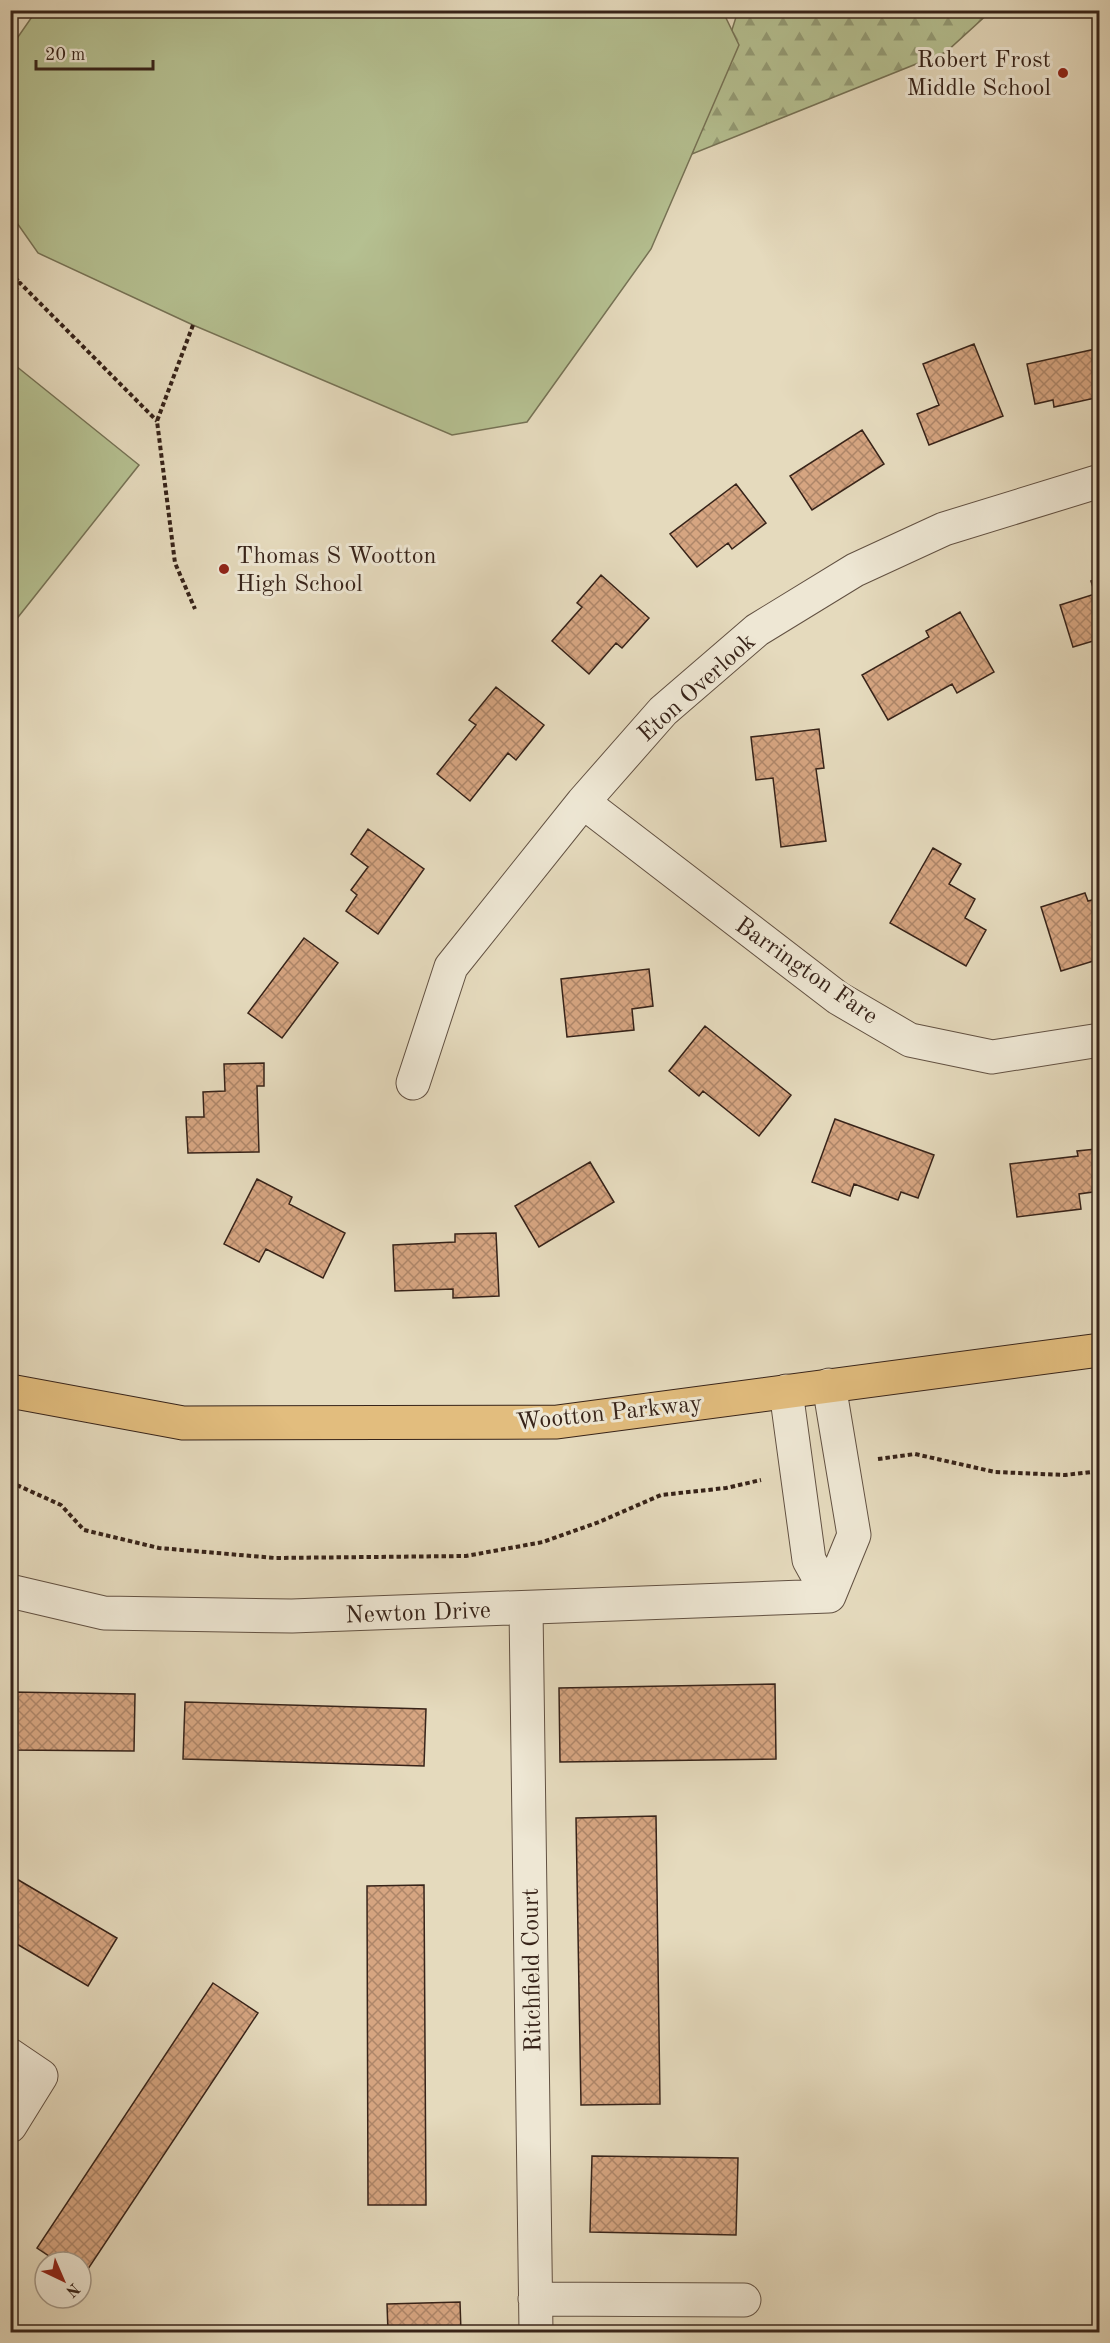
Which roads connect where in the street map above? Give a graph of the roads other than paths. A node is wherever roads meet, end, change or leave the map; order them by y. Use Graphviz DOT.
graph roads {
  1 [pos="1100,481"];
  2 [pos="583,802"];
  3 [pos="1100,1040"];
  4 [pos="413,1083"];
  5 [pos="1100,1350"];
  6 [pos="829,1385"];
  7 [pos="10,1391"];
  8 [pos="786,1391"];
  9 [pos="10,1591"];
  10 [pos="829,1596"];
  11 [pos="526,1608"];
  12 [pos="10,2055"];
  13 [pos="10,2126"];
  14 [pos="535,2300"];
  15 [pos="744,2300"];
  16 [pos="536,2332"];
  1 -- 2 [label="street, Eton Overlook"];
  2 -- 3 [label="street, Barrington Fare"];
  2 -- 4 [label="street, Eton Overlook"];
  5 -- 6 [label="main road, Wootton Parkway"];
  6 -- 8 [label="main road, Wootton Parkway"];
  6 -- 10 [label="street"];
  7 -- 8 [label="main road, Wootton Parkway"];
  8 -- 10 [label="street"];
  9 -- 11 [label="street, Newton Drive"];
  10 -- 11 [label="street, Newton Drive"];
  11 -- 14 [label="street, Ritchfield Court"];
  12 -- 13 [label="street"];
  14 -- 15 [label="street"];
  14 -- 16 [label="street, Ritchfield Court"];
}
